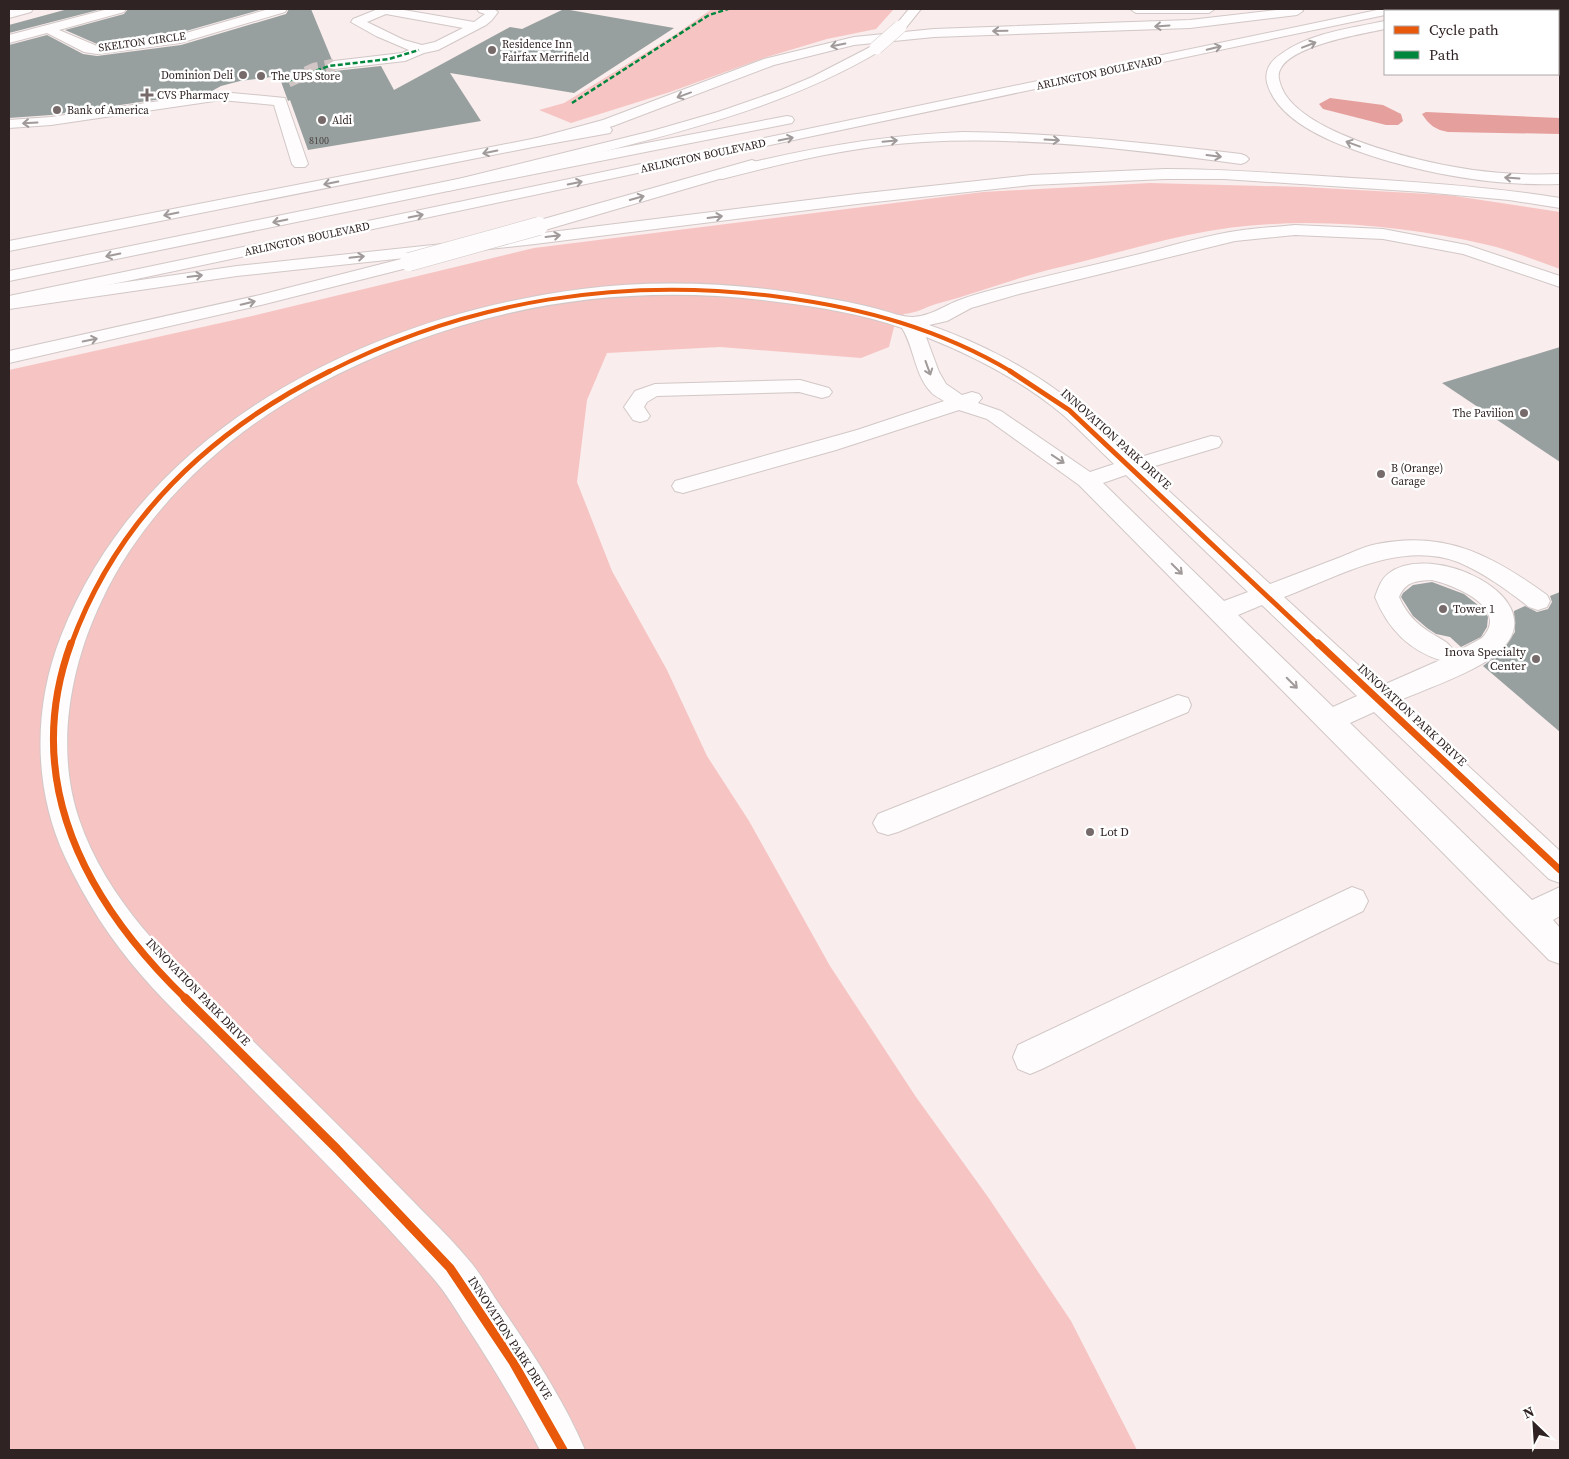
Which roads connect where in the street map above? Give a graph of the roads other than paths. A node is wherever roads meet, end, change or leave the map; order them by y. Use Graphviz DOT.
graph roads {
  1 [pos="26,9"];
  2 [pos="120,9"];
  3 [pos="281,9"];
  4 [pos="483,9"];
  5 [pos="915,9"];
  6 [pos="1136,9"];
  7 [pos="1210,9"];
  8 [pos="1302,10"];
  9 [pos="1384,12"];
  10 [pos="9,13"];
  11 [pos="223,15"];
  12 [pos="238,22"];
  13 [pos="1384,24"];
  14 [pos="475,26"];
  15 [pos="48,29"];
  16 [pos="9,39"];
  17 [pos="1167,39"];
  18 [pos="420,50"];
  19 [pos="334,65"];
  20 [pos="1081,77"];
  21 [pos="775,96"];
  22 [pos="800,117"];
  23 [pos="9,124"];
  24 [pos="538,142"];
  25 [pos="300,164"];
  26 [pos="722,174"];
  27 [pos="1560,179"];
  28 [pos="448,186"];
  29 [pos="1509,195"];
  30 [pos="1560,203"];
  31 [pos="9,245"];
  32 [pos="9,276"];
  33 [pos="1560,282"];
  34 [pos="9,303"];
  35 [pos="909,323"];
  36 [pos="9,358"];
  37 [pos="822,392"];
  38 [pos="970,399"];
  39 [pos="640,416"];
  40 [pos="1211,442"];
  41 [pos="1131,467"];
  42 [pos="1087,480"];
  43 [pos="683,486"];
  44 [pos="1268,595"];
  45 [pos="1538,601"];
  46 [pos="1220,612"];
  47 [pos="1440,650"];
  48 [pos="1377,698"];
  49 [pos="1178,705"];
  50 [pos="1329,720"];
  51 [pos="888,823"];
  52 [pos="1560,870"];
  53 [pos="1352,901"];
  54 [pos="1560,901"];
  55 [pos="1528,918"];
  56 [pos="1560,949"];
  57 [pos="1030,1057"];
  58 [pos="563,1450"];
  1 -- 10 [label="main road"];
  2 -- 15 [label="main road"];
  3 -- 12 [label="main road, SKELTON CIRCLE"];
  4 -- 14 [label="main road"];
  5 -- 21 [label="main road, bridge"];
  6 -- 7 [label="main road"];
  8 -- 17 [label="main road, ARLINGTON BOULEVARD"];
  8 -- 24 [label="main road, one-way"];
  20 -- 9 [label="main road, ARLINGTON BOULEVARD, one-way"];
  11 -- 12 [label="main road"];
  12 -- 15 [label="main road, SKELTON CIRCLE"];
  27 -- 13 [label="main road, one-way"];
  14 -- 18 [label="main road"];
  14 -- 18 [label="main road"];
  15 -- 16 [label="main road"];
  18 -- 19 [label="main road"];
  20 -- 26 [label="main road"];
  34 -- 20 [label="main road, ARLINGTON BOULEVARD, one-way"];
  21 -- 24 [label="main road"];
  21 -- 28 [label="main road"];
  22 -- 28 [label="main road, ARLINGTON BOULEVARD"];
  25 -- 23 [label="main road, one-way"];
  24 -- 31 [label="main road, one-way"];
  26 -- 29 [label="main road, one-way"];
  36 -- 26 [label="main road, one-way, bridge"];
  28 -- 32 [label="main road, ARLINGTON BOULEVARD, one-way"];
  29 -- 30 [label="main road"];
  34 -- 29 [label="main road, one-way"];
  33 -- 35 [label="main road"];
  35 -- 38 [label="main road, one-way"];
  35 -- 41 [label="main road, INNOVATION PARK DRIVE"];
  35 -- 58 [label="main road, INNOVATION PARK DRIVE"];
  37 -- 39 [label="main road"];
  38 -- 42 [label="main road, one-way"];
  38 -- 43 [label="main road"];
  40 -- 41 [label="main road"];
  41 -- 42 [label="main road"];
  41 -- 44 [label="main road, INNOVATION PARK DRIVE"];
  42 -- 46 [label="main road, one-way"];
  44 -- 45 [label="main road"];
  44 -- 46 [label="main road"];
  44 -- 48 [label="main road, INNOVATION PARK DRIVE"];
  46 -- 50 [label="main road, one-way"];
  47 -- 48 [label="main road"];
  48 -- 50 [label="main road"];
  48 -- 52 [label="main road, INNOVATION PARK DRIVE"];
  49 -- 51 [label="main road"];
  50 -- 55 [label="main road"];
  53 -- 57 [label="main road"];
  54 -- 55 [label="main road"];
  55 -- 56 [label="main road"];
}
